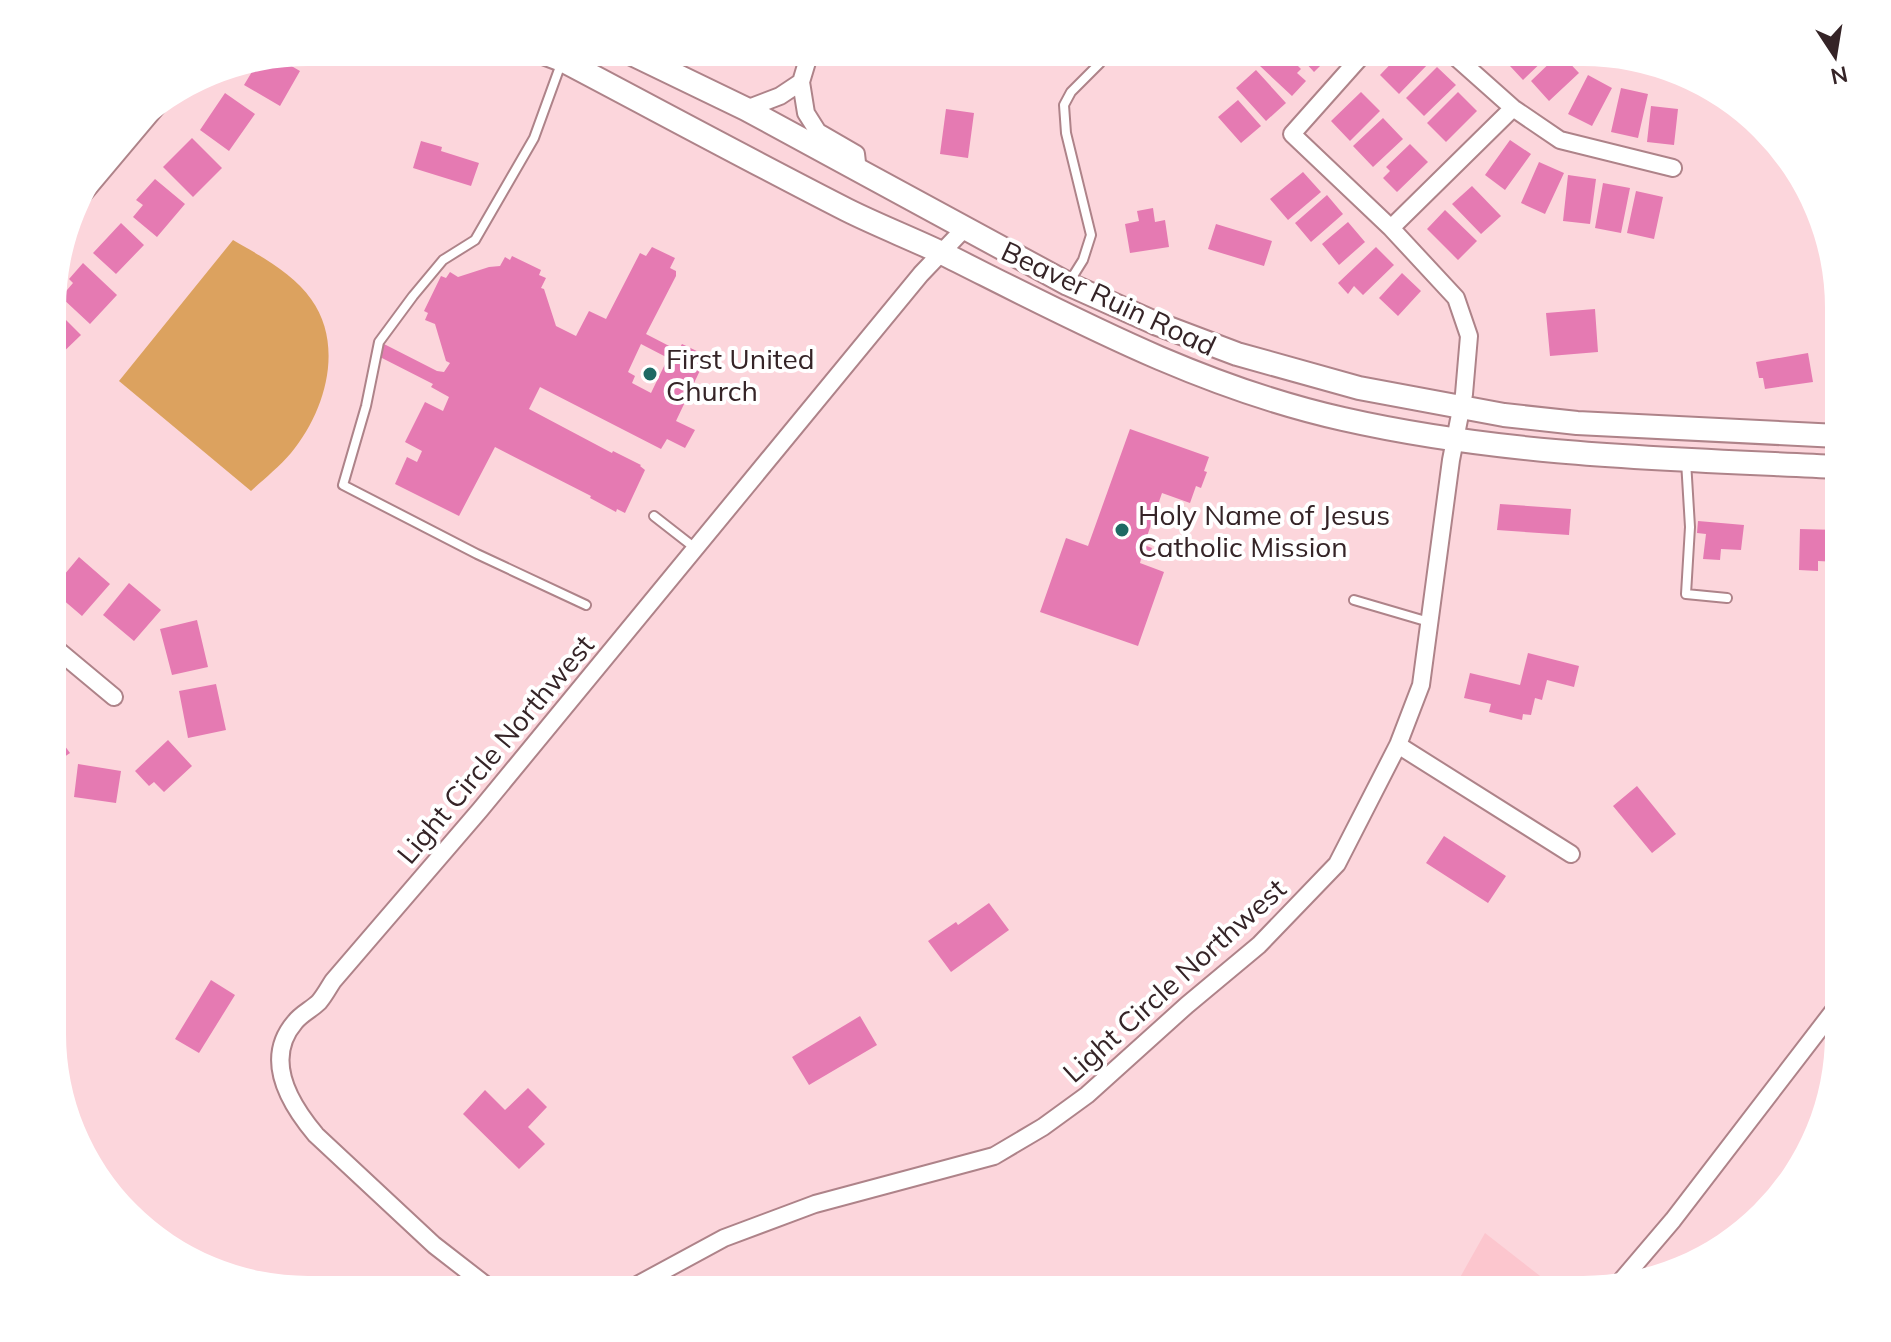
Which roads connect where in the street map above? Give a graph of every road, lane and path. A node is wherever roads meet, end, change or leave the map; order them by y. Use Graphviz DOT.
graph roads {
  1 [pos="560,66"];
  2 [pos="583,66"];
  3 [pos="658,66"];
  4 [pos="806,66"];
  5 [pos="1096,67"];
  6 [pos="1352,67"];
  7 [pos="1467,67"];
  8 [pos="801,82"];
  9 [pos="1513,108"];
  10 [pos="746,109"];
  11 [pos="1673,168"];
  12 [pos="858,171"];
  13 [pos="1391,228"];
  14 [pos="964,229"];
  15 [pos="940,252"];
  16 [pos="1068,284"];
  17 [pos="1459,408"];
  18 [pos="1824,435"];
  19 [pos="1455,440"];
  20 [pos="1686,460"];
  21 [pos="1824,466"];
  22 [pos="654,516"];
  23 [pos="695,548"];
  24 [pos="1727,598"];
  25 [pos="1354,600"];
  26 [pos="586,605"];
  27 [pos="1430,623"];
  28 [pos="66,657"];
  29 [pos="114,697"];
  30 [pos="1398,745"];
  31 [pos="1571,854"];
  32 [pos="1824,1023"];
  33 [pos="1629,1271"];
  34 [pos="473,1275"];
  35 [pos="655,1275"];
  1 -- 26 [label="lane"];
  2 -- 15 [label="main road, Beaver Ruin Road"];
  3 -- 10 [label="main road, Beaver Ruin Road"];
  4 -- 8 [label="street"];
  5 -- 16 [label="lane"];
  6 -- 13 [label="street, Light Circle Northwest"];
  7 -- 9 [label="street"];
  8 -- 10 [label="street"];
  8 -- 12 [label="street"];
  9 -- 11 [label="street"];
  9 -- 13 [label="street"];
  10 -- 12 [label="main road, Beaver Ruin Road"];
  12 -- 14 [label="main road, Beaver Ruin Road"];
  13 -- 17 [label="street, Light Circle Northwest"];
  14 -- 15 [label="street, Light Circle Northwest"];
  14 -- 16 [label="main road, Beaver Ruin Road"];
  15 -- 19 [label="main road, Beaver Ruin Road"];
  15 -- 23 [label="street, Light Circle Northwest"];
  16 -- 17 [label="main road, Beaver Ruin Road"];
  17 -- 18 [label="main road, Beaver Ruin Road"];
  17 -- 19 [label="street, Light Circle Northwest"];
  19 -- 20 [label="main road, Beaver Ruin Road"];
  19 -- 27 [label="street, Light Circle Northwest"];
  20 -- 21 [label="main road, Beaver Ruin Road"];
  20 -- 24 [label="lane"];
  22 -- 23 [label="lane"];
  23 -- 34 [label="street, Light Circle Northwest"];
  25 -- 27 [label="lane"];
  27 -- 30 [label="street, Light Circle Northwest"];
  28 -- 29 [label="street"];
  30 -- 31 [label="street"];
  30 -- 35 [label="street, Light Circle Northwest"];
  32 -- 33 [label="street"];
}
